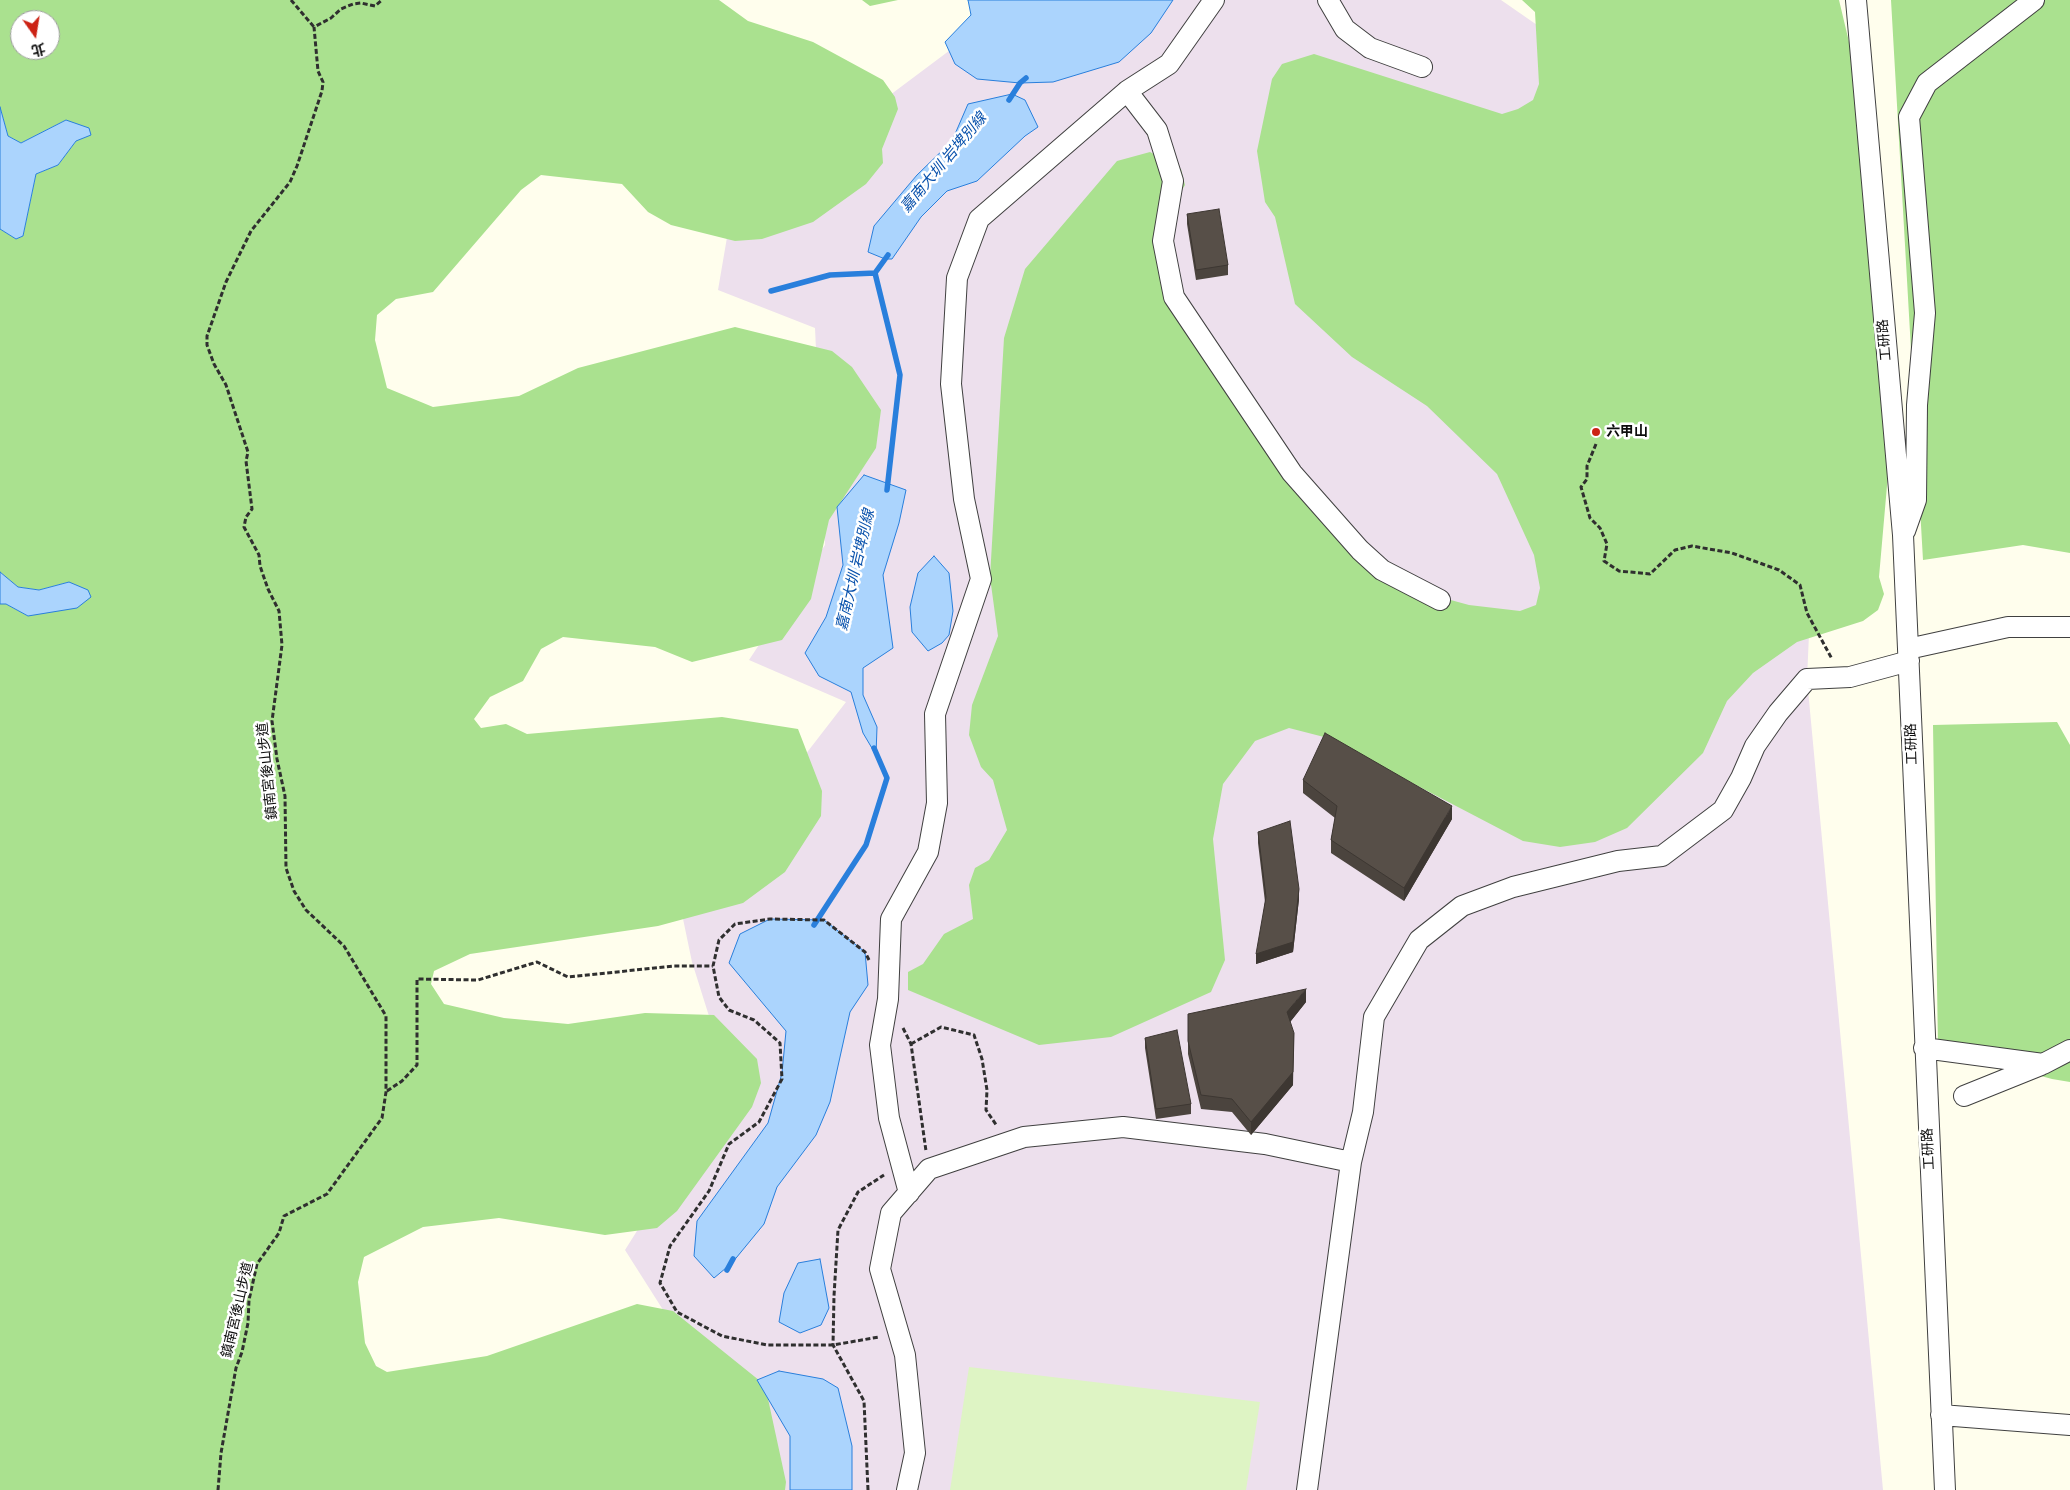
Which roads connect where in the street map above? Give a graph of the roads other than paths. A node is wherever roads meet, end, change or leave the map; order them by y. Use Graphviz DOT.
graph roads {
  1 [pos="1214,0"];
  2 [pos="1328,0"];
  3 [pos="1856,0"];
  4 [pos="2034,0"];
  5 [pos="1422,67"];
  6 [pos="1127,91"];
  7 [pos="1903,535"];
  8 [pos="1440,600"];
  9 [pos="2070,627"];
  10 [pos="1909,655"];
  11 [pos="1924,1048"];
  12 [pos="2070,1050"];
  13 [pos="2043,1064"];
  14 [pos="1964,1096"];
  15 [pos="1351,1162"];
  16 [pos="909,1193"];
  17 [pos="1941,1416"];
  18 [pos="2070,1425"];
  19 [pos="907,1490"];
  20 [pos="1307,1490"];
  21 [pos="1945,1490"];
  1 -- 6 [label="street"];
  2 -- 5 [label="street"];
  3 -- 7 [label="street, 工研路"];
  4 -- 7 [label="street"];
  6 -- 8 [label="street"];
  6 -- 16 [label="street"];
  7 -- 10 [label="street, 工研路"];
  9 -- 10 [label="street"];
  10 -- 11 [label="street, 工研路"];
  10 -- 15 [label="street"];
  11 -- 13 [label="street"];
  11 -- 17 [label="street, 工研路"];
  12 -- 13 [label="street"];
  13 -- 14 [label="street"];
  15 -- 16 [label="street"];
  15 -- 20 [label="street"];
  16 -- 19 [label="street"];
  17 -- 18 [label="street"];
  17 -- 21 [label="street, 工研路"];
}
